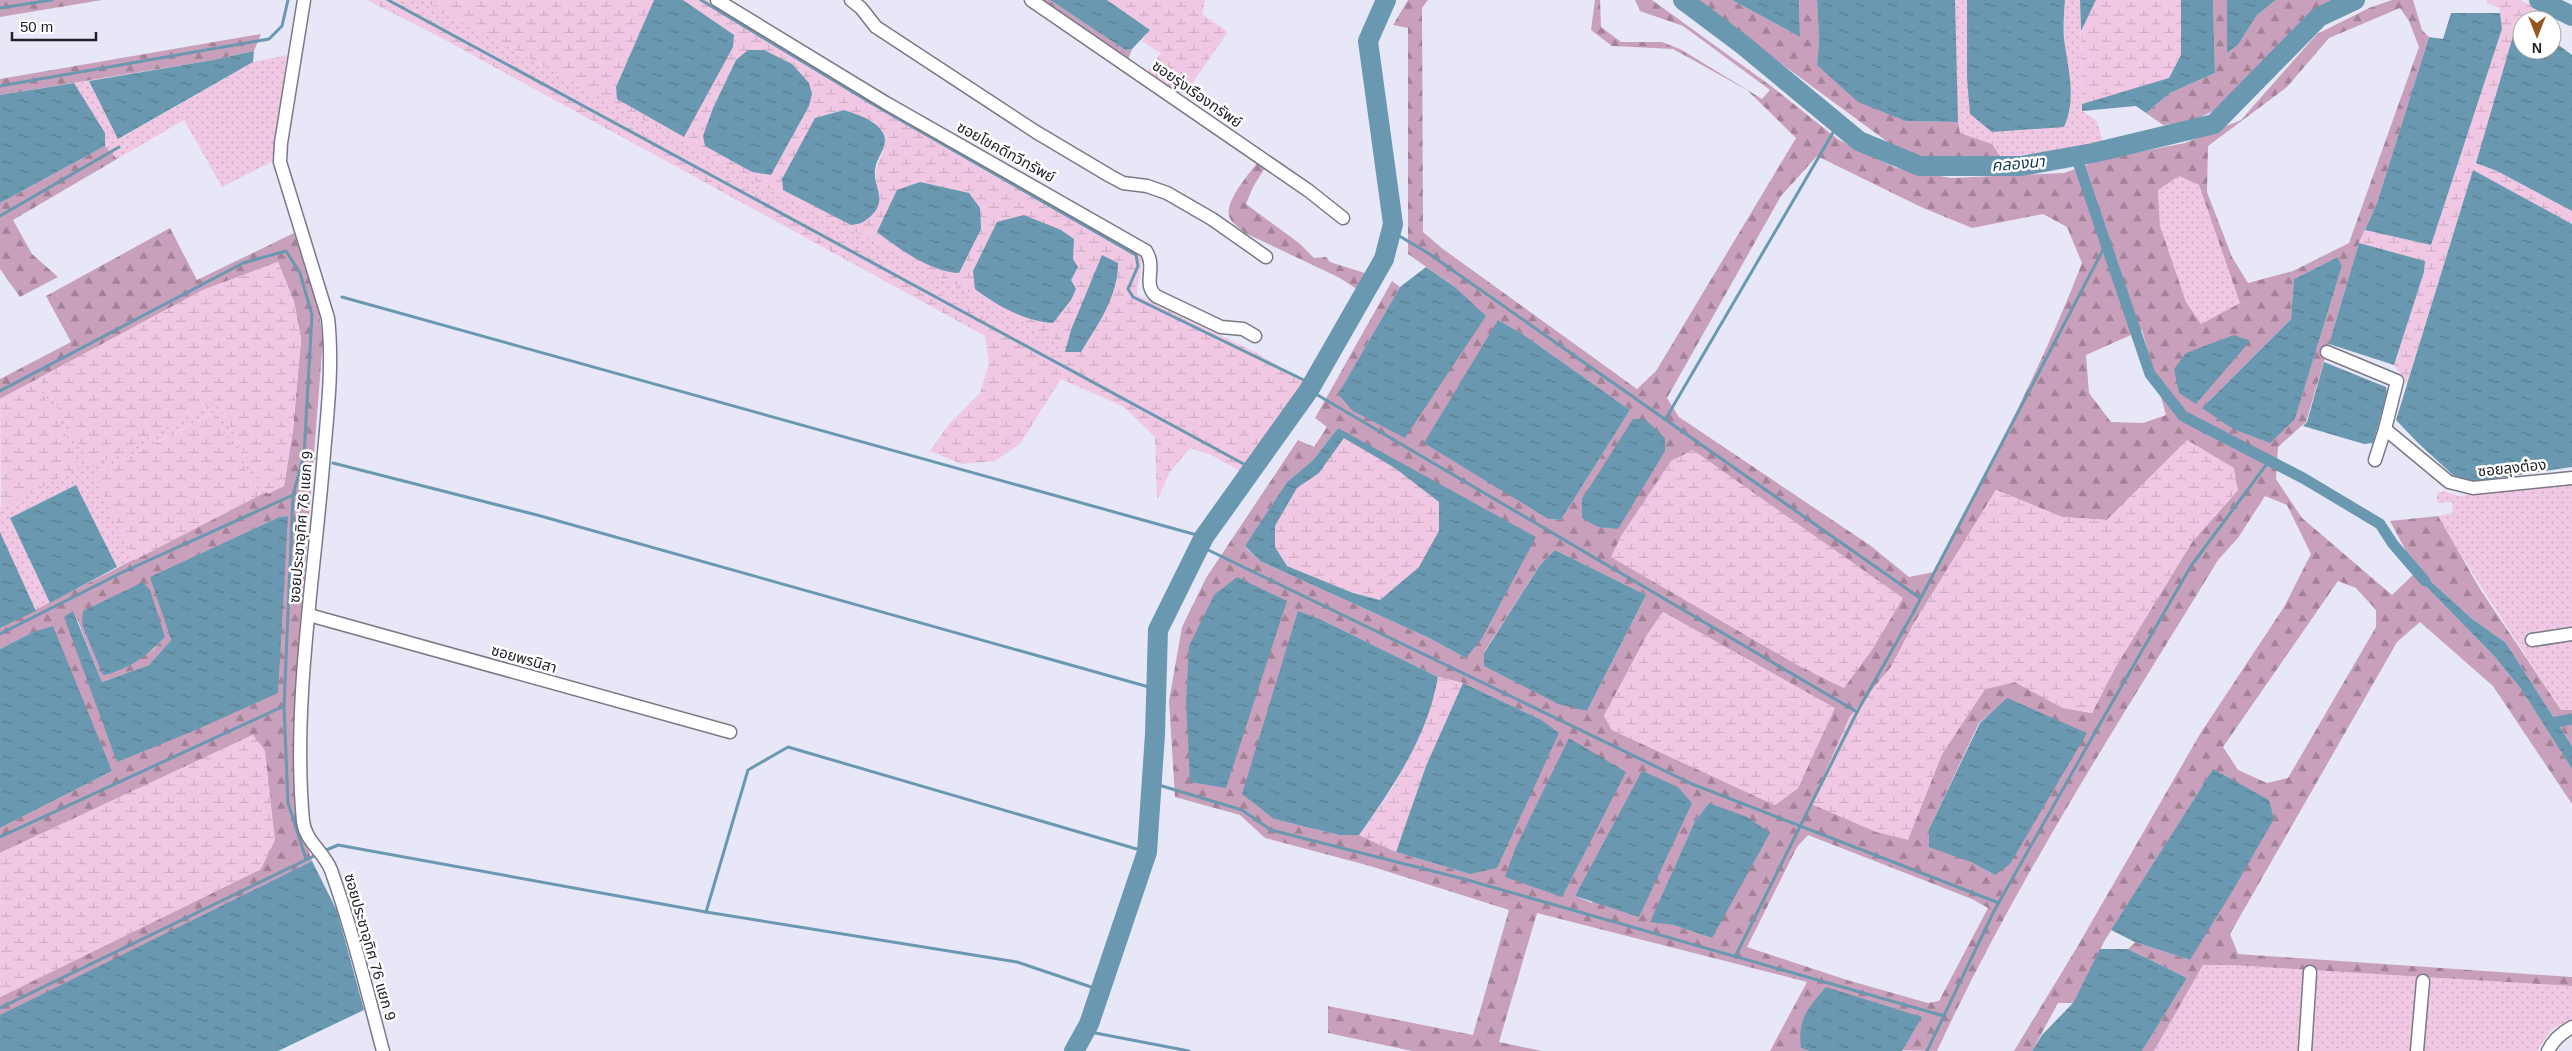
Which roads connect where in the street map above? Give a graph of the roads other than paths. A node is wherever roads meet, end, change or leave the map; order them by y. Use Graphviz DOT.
graph roads {
  1 [pos="304,0"];
  2 [pos="717,0"];
  3 [pos="851,0"];
  4 [pos="1031,0"];
  5 [pos="1342,218"];
  6 [pos="1266,256"];
  7 [pos="1254,336"];
  8 [pos="2327,352"];
  9 [pos="2386,429"];
  10 [pos="2375,460"];
  11 [pos="2572,478"];
  12 [pos="309,615"];
  13 [pos="2572,634"];
  14 [pos="2532,640"];
  15 [pos="730,732"];
  16 [pos="2310,972"];
  17 [pos="2424,981"];
  18 [pos="2572,1027"];
  19 [pos="383,1051"];
  20 [pos="2305,1051"];
  21 [pos="2417,1051"];
  22 [pos="2548,1051"];
  1 -- 12 [label="street, ซอยประชาอุทิศ 76 แยก 9"];
  2 -- 7 [label="street, ซอยโชคดีทวีทรัพย์"];
  3 -- 6 [label="street"];
  4 -- 5 [label="street, ซอยรุ่งเรืองทรัพย์"];
  8 -- 9 [label="street"];
  9 -- 10 [label="street"];
  9 -- 11 [label="street, ซอยลุงต๋อง"];
  12 -- 15 [label="street, ซอยพรนิสา"];
  12 -- 19 [label="street, ซอยประชาอุทิศ 76 แยก 9"];
  13 -- 14 [label="street"];
  16 -- 20 [label="street"];
  17 -- 21 [label="street"];
  18 -- 22 [label="street"];
}
